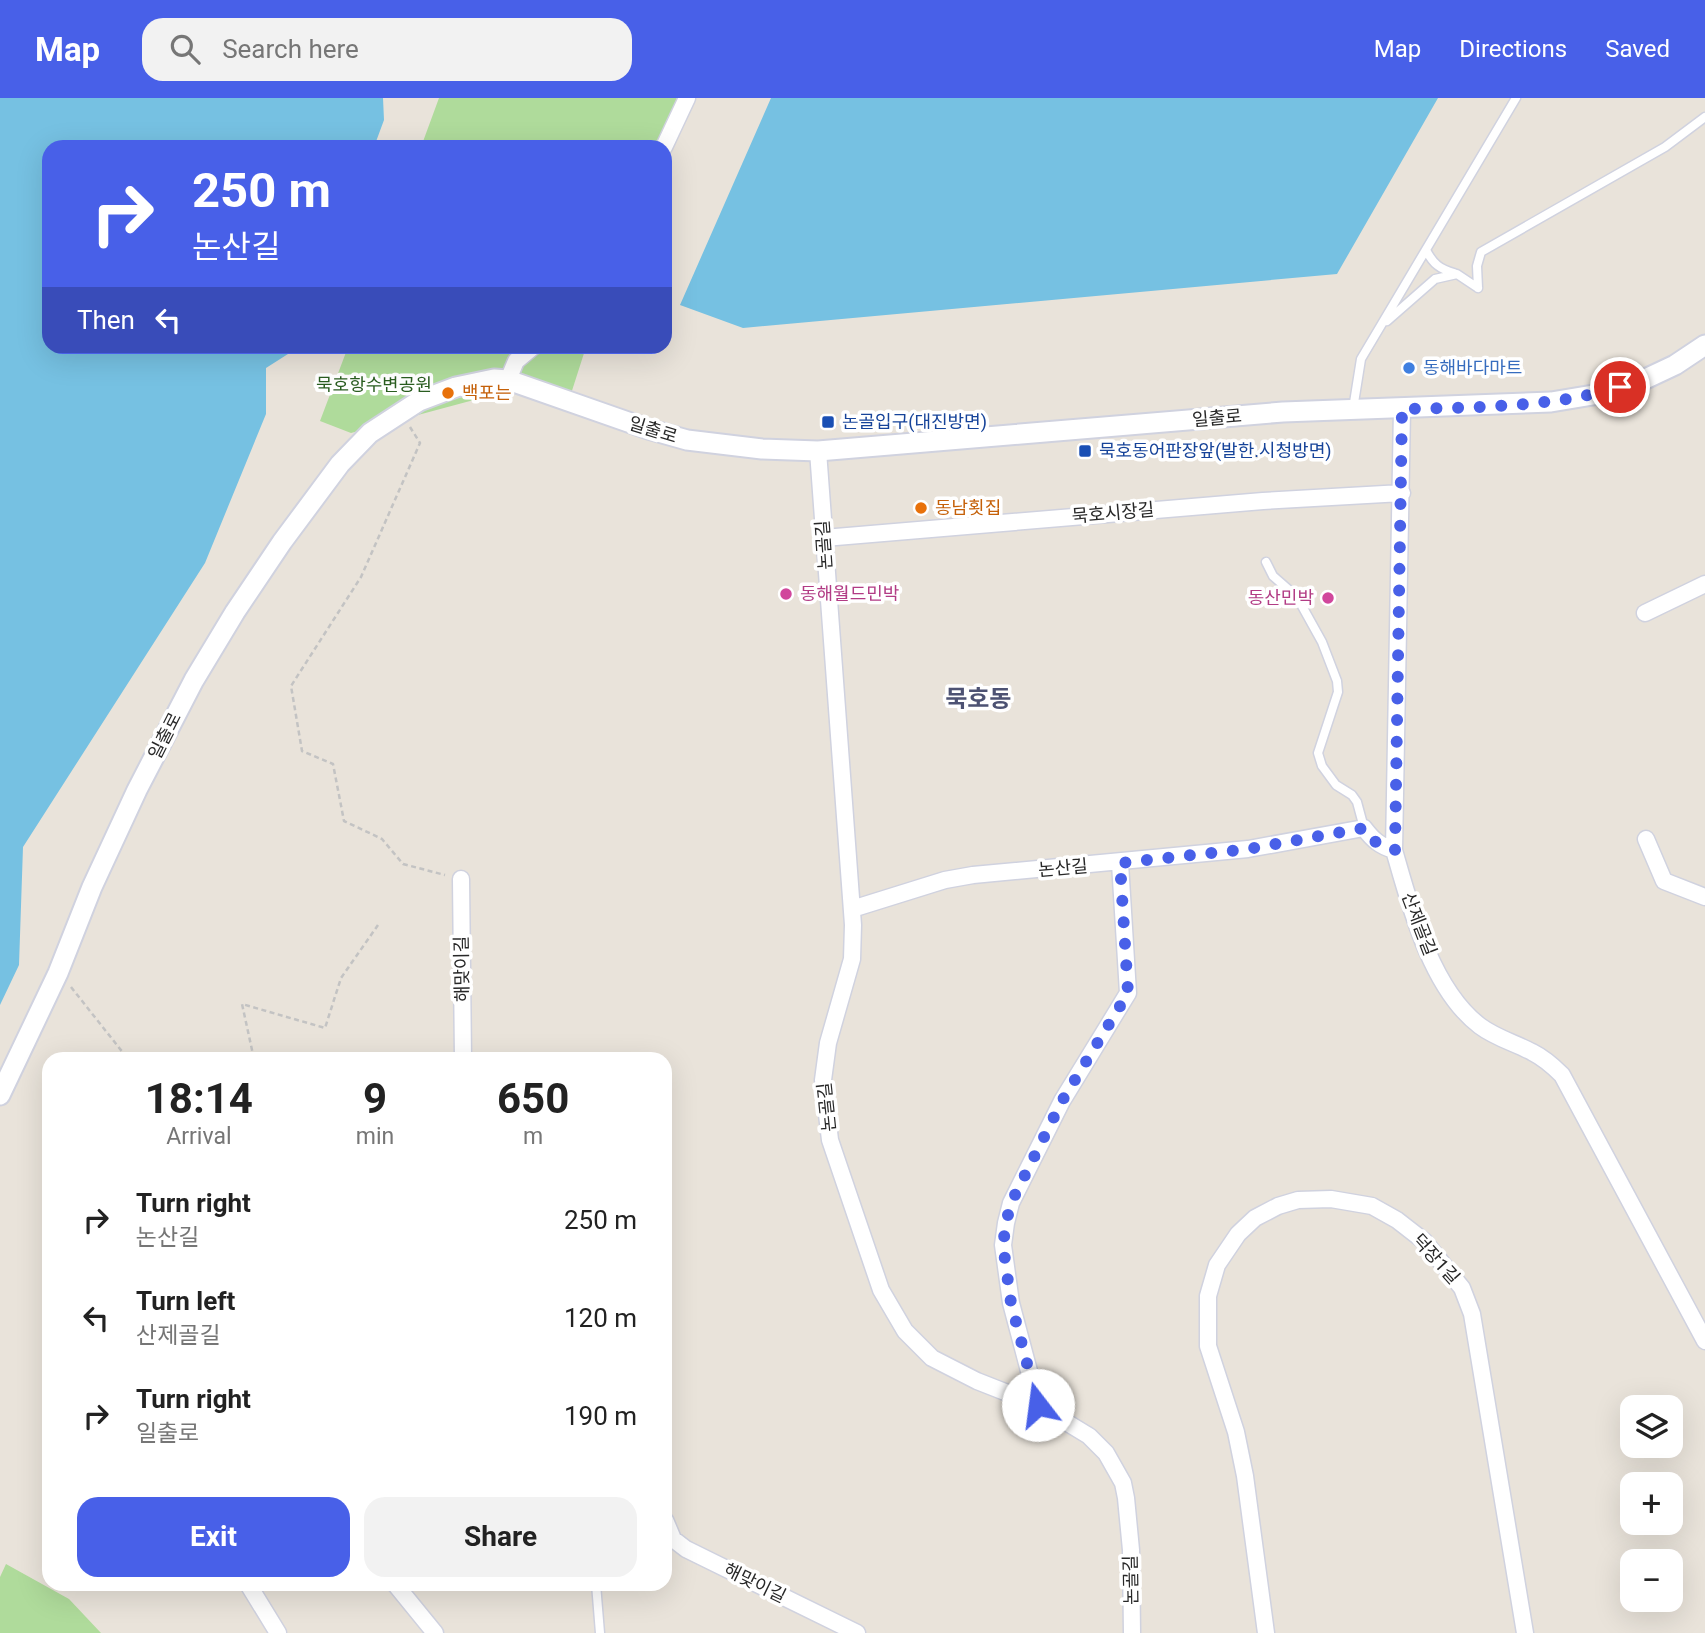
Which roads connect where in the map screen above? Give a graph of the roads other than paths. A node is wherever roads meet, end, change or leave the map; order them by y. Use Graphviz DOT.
graph roads {
  1 [pos="687,98"];
  2 [pos="1516,98"];
  3 [pos="1705,117"];
  4 [pos="667,140"];
  5 [pos="1426,250"];
  6 [pos="1457,274"];
  7 [pos="1380,328"];
  8 [pos="1705,345"];
  9 [pos="524,354"];
  10 [pos="508,380"];
  11 [pos="1402,409"];
  12 [pos="1353,410"];
  13 [pos="818,451"];
  14 [pos="1402,493"];
  15 [pos="824,538"];
  16 [pos="1266,562"];
  17 [pos="1705,584"];
  18 [pos="1645,613"];
  19 [pos="1364,828"];
  20 [pos="1646,839"];
  21 [pos="1395,850"];
  22 [pos="1120,863"];
  23 [pos="461,879"];
  24 [pos="1705,897"];
  25 [pos="852,909"];
  26 [pos="463,1052"];
  27 [pos="0,1095"];
  28 [pos="1705,1341"];
  29 [pos="1038,1405"];
  30 [pos="672,1537"];
  31 [pos="252,1591"];
  32 [pos="401,1591"];
  33 [pos="597,1591"];
  34 [pos="278,1633"];
  35 [pos="435,1633"];
  36 [pos="600,1633"];
  37 [pos="857,1633"];
  38 [pos="1132,1633"];
  39 [pos="1266,1633"];
  40 [pos="1525,1633"];
  1 -- 4 [label="street"];
  2 -- 5 [label="lane"];
  3 -- 6 [label="lane"];
  5 -- 6 [label="lane"];
  5 -- 7 [label="lane"];
  6 -- 7 [label="lane"];
  7 -- 12 [label="lane"];
  8 -- 11 [label="street, 일출로"];
  9 -- 10 [label="street"];
  10 -- 13 [label="street, 일출로"];
  10 -- 27 [label="street, 일출로"];
  11 -- 12 [label="street, 일출로"];
  11 -- 14 [label="street, 산제골길"];
  12 -- 13 [label="street, 일출로"];
  13 -- 15 [label="street, 논골길"];
  14 -- 15 [label="street, 묵호시장길"];
  14 -- 21 [label="street, 산제골길"];
  15 -- 25 [label="street, 논골길"];
  16 -- 19 [label="lane"];
  17 -- 18 [label="street"];
  19 -- 21 [label="street"];
  19 -- 22 [label="street, 논산길"];
  20 -- 24 [label="street"];
  21 -- 28 [label="street, 산제골길"];
  22 -- 25 [label="street, 논산길"];
  22 -- 29 [label="street"];
  23 -- 26 [label="street, 해맞이길"];
  25 -- 29 [label="street, 논골길"];
  29 -- 38 [label="street, 논골길"];
  30 -- 37 [label="street, 해맞이길"];
  31 -- 34 [label="street"];
  32 -- 35 [label="street"];
  33 -- 36 [label="lane"];
  39 -- 40 [label="street, 덕장1길"];
}
